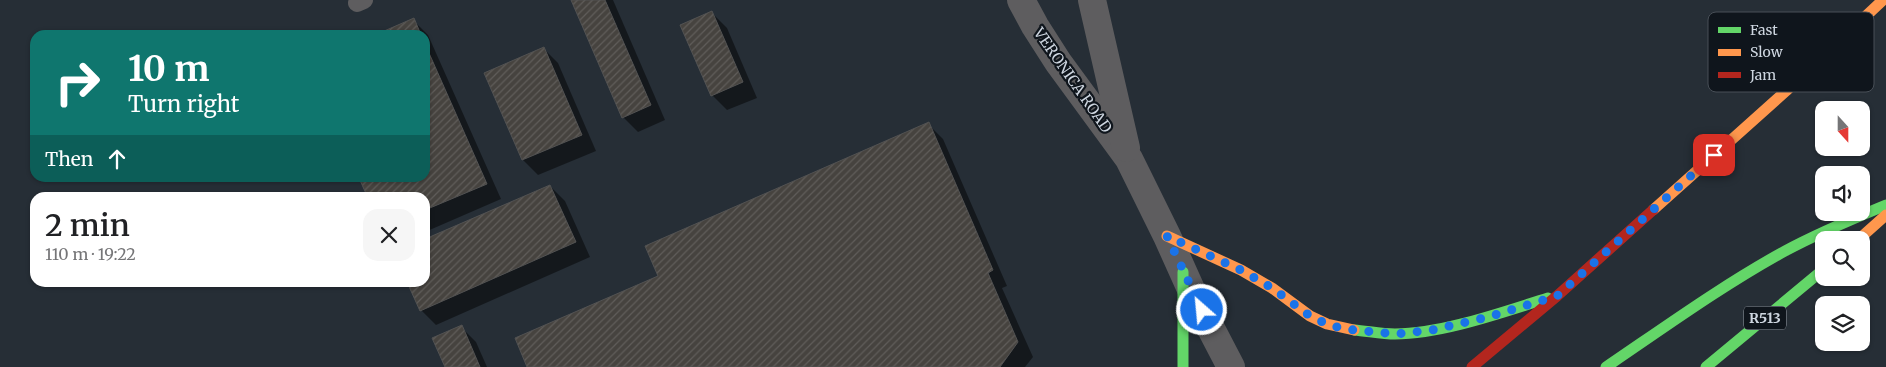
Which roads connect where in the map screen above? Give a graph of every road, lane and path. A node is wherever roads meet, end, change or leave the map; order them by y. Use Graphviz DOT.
graph roads {
  1 [pos="1021,0"];
  2 [pos="1092,0"];
  3 [pos="1883,0"];
  4 [pos="1870,12"];
  5 [pos="1785,92"];
  6 [pos="1129,159"];
  7 [pos="1886,205"];
  8 [pos="1886,215"];
  9 [pos="1868,231"];
  10 [pos="1167,236"];
  11 [pos="1183,272"];
  12 [pos="1815,276"];
  13 [pos="1557,296"];
  14 [pos="1183,367"];
  15 [pos="1231,367"];
  16 [pos="1472,367"];
  17 [pos="1606,367"];
  18 [pos="1706,367"];
  1 -- 6 [label="street, VERONICA ROAD"];
  2 -- 6 [label="street, VERONICA ROAD"];
  3 -- 4 [label="main road"];
  5 -- 13 [label="main road"];
  6 -- 10 [label="street, VERONICA ROAD"];
  7 -- 17 [label="main road"];
  8 -- 9 [label="main road"];
  10 -- 11 [label="street, VERONICA ROAD"];
  10 -- 13 [label="main road"];
  11 -- 14 [label="main road"];
  11 -- 15 [label="street, VERONICA ROAD"];
  12 -- 18 [label="main road, R513"];
  13 -- 16 [label="main road"];
}
